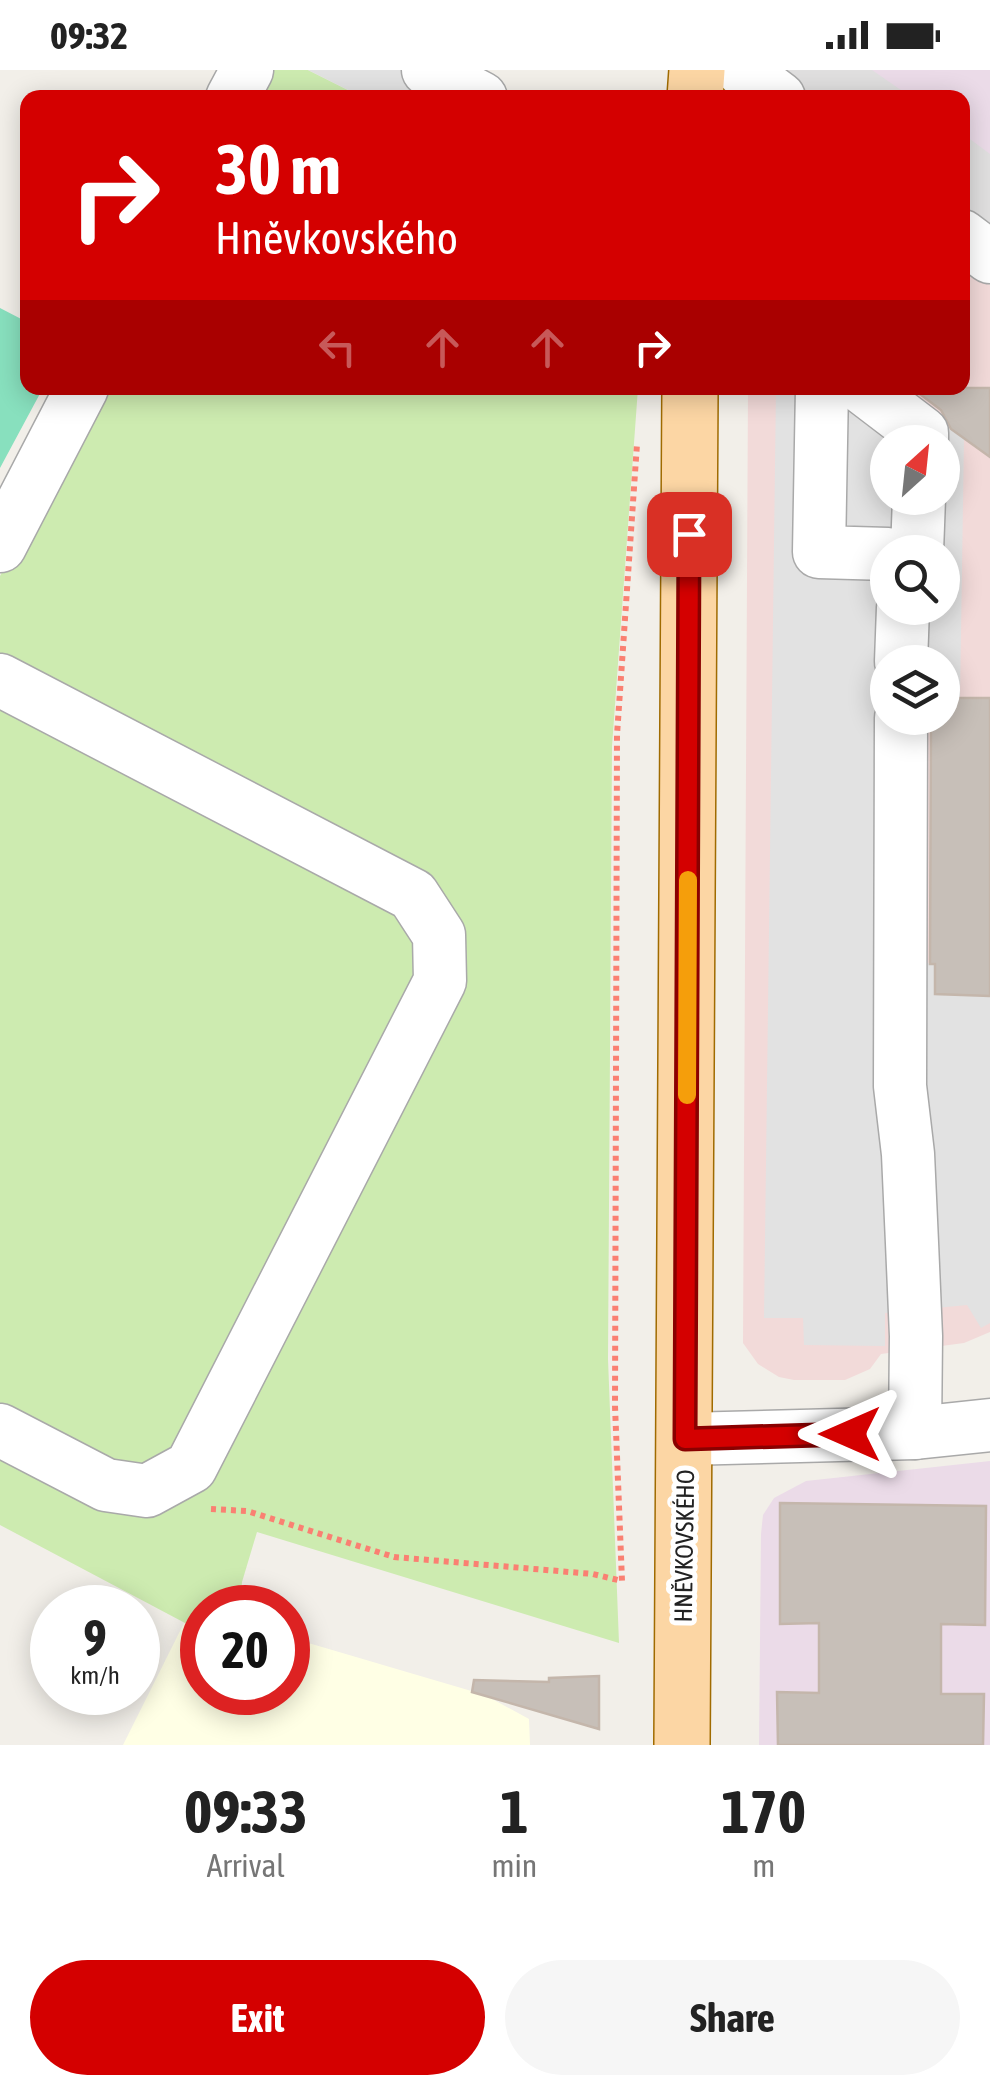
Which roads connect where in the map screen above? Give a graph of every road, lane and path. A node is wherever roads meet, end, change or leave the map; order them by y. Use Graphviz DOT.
graph roads {
  1 [pos="428,70"];
  2 [pos="742,70"];
  3 [pos="466,90"];
  4 [pos="768,90"];
  5 [pos="78,395"];
  6 [pos="690,395"];
  7 [pos="822,395"];
  8 [pos="872,395"];
  9 [pos="912,425"];
  10 [pos="638,426"];
  11 [pos="0,546"];
  12 [pos="870,553"];
  13 [pos="0,680"];
  14 [pos="901,735"];
  15 [pos="990,1425"];
  16 [pos="0,1430"];
  17 [pos="915,1433"];
  18 [pos="685,1439"];
  19 [pos="147,1491"];
  20 [pos="682,1745"];
  1 -- 3 [label="lane"];
  2 -- 4 [label="lane"];
  5 -- 11 [label="lane"];
  6 -- 18 [label="main road, HNĚVKOVSKÉHO"];
  7 -- 12 [label="lane"];
  8 -- 9 [label="lane"];
  10 -- 19 [label="path"];
  13 -- 19 [label="lane"];
  14 -- 17 [label="lane"];
  15 -- 17 [label="lane"];
  16 -- 19 [label="lane"];
  17 -- 18 [label="lane"];
  18 -- 20 [label="main road, HNĚVKOVSKÉHO"];
}
